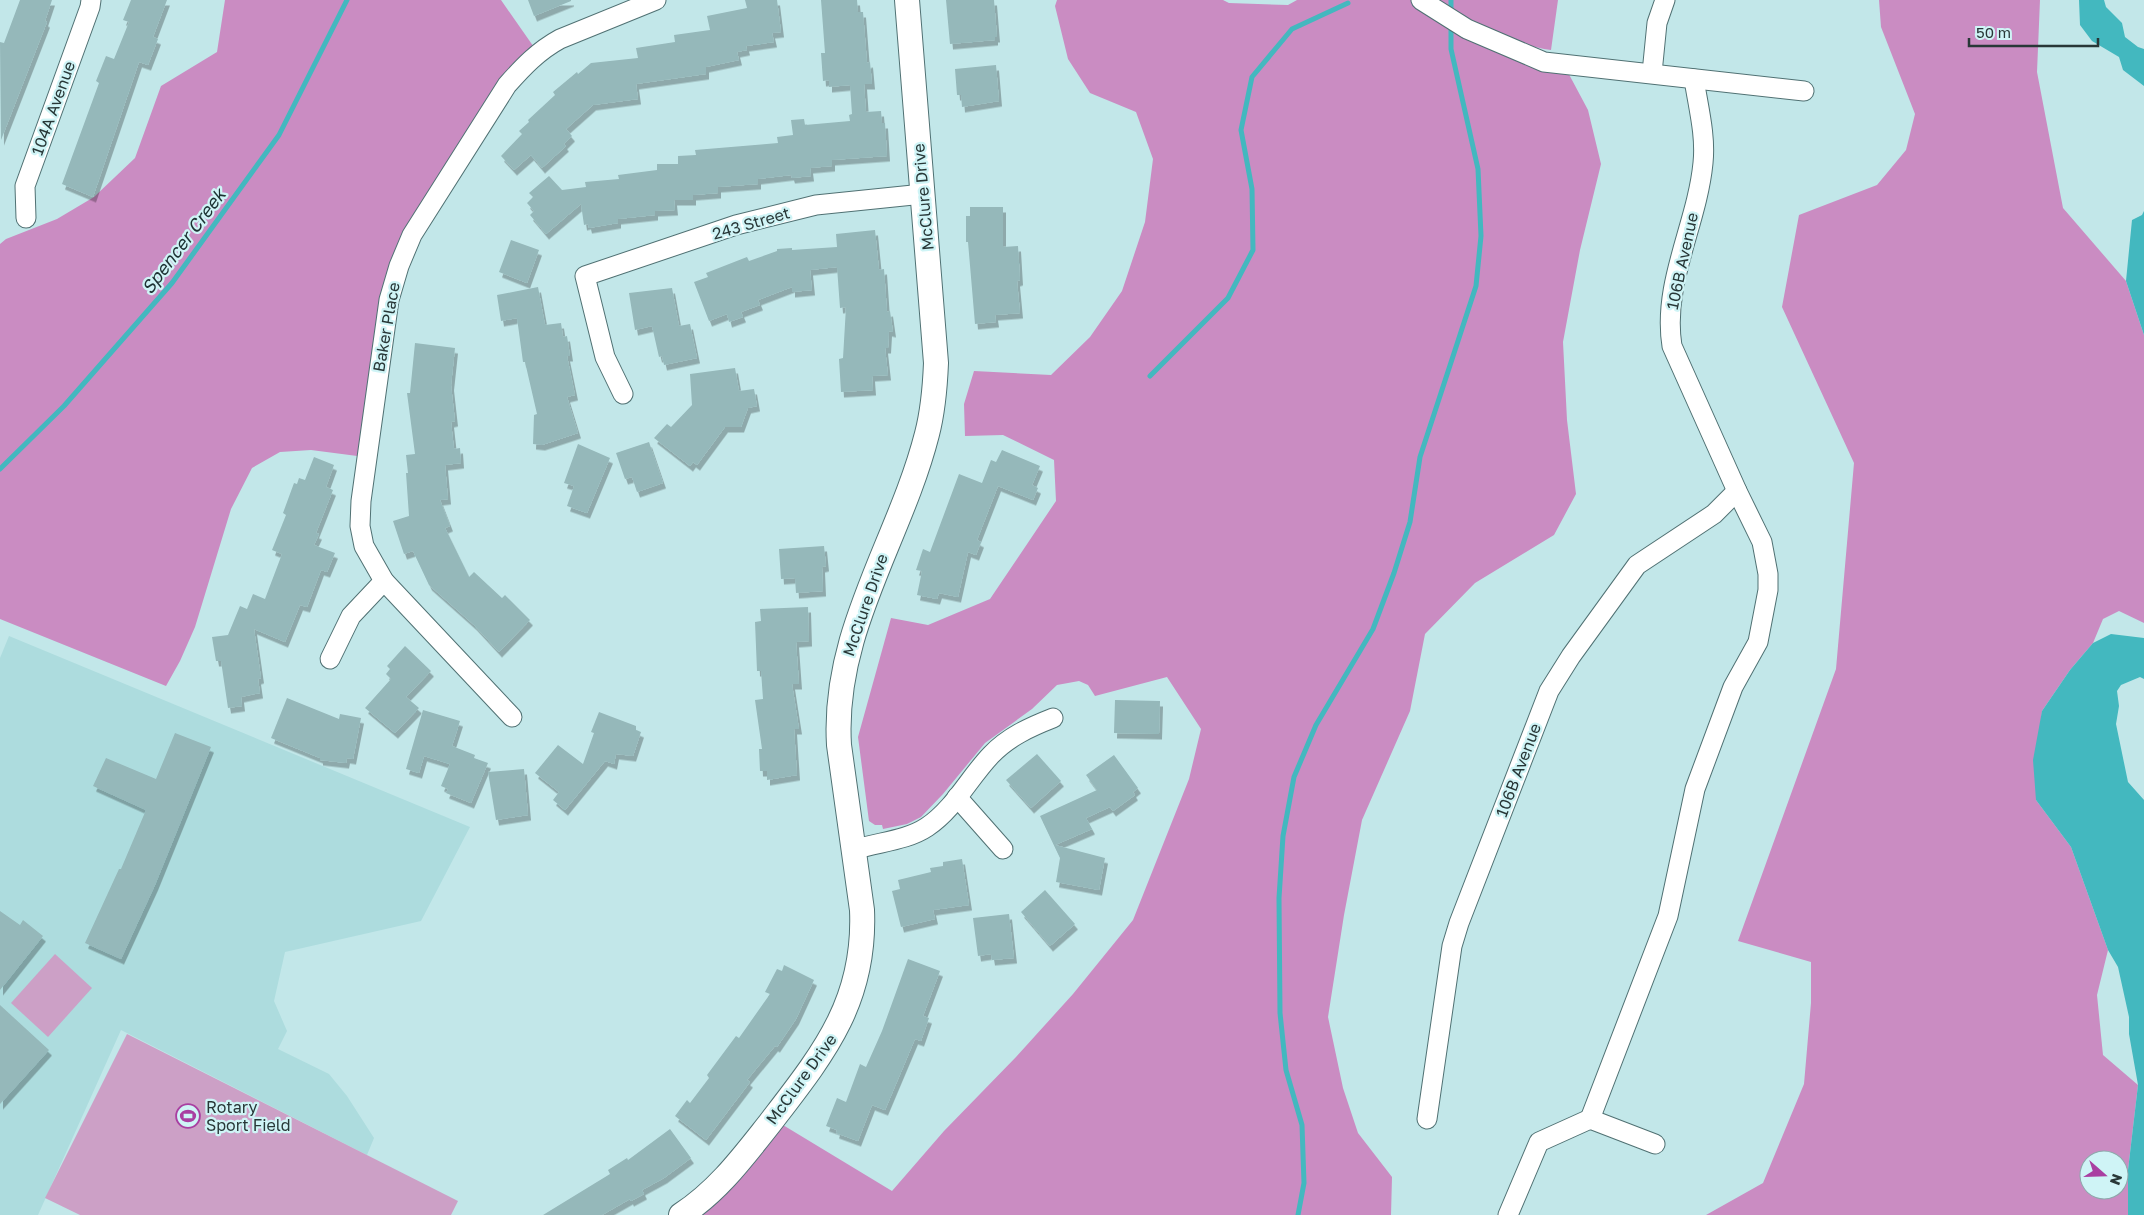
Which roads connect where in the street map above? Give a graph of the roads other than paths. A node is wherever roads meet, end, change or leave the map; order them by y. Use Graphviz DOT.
graph roads {
  1 [pos="91,0"];
  2 [pos="656,0"];
  3 [pos="907,0"];
  4 [pos="1421,0"];
  5 [pos="1665,0"];
  6 [pos="1652,73"];
  7 [pos="1694,79"];
  8 [pos="1804,90"];
  9 [pos="923,194"];
  10 [pos="26,218"];
  11 [pos="623,394"];
  12 [pos="1737,491"];
  13 [pos="384,581"];
  14 [pos="330,659"];
  15 [pos="512,717"];
  16 [pos="1053,718"];
  17 [pos="957,797"];
  18 [pos="1003,849"];
  19 [pos="854,850"];
  20 [pos="1427,1119"];
  21 [pos="1590,1119"];
  22 [pos="1655,1144"];
  23 [pos="1509,1213"];
  24 [pos="681,1215"];
  1 -- 10 [label="street, 104A Avenue"];
  2 -- 13 [label="street, Baker Place"];
  3 -- 9 [label="street, McClure Drive"];
  4 -- 6 [label="street"];
  5 -- 6 [label="street"];
  6 -- 7 [label="street"];
  7 -- 8 [label="street"];
  7 -- 12 [label="street, 106B Avenue"];
  9 -- 11 [label="street, 243 Street"];
  9 -- 19 [label="street, McClure Drive"];
  12 -- 20 [label="street, 106B Avenue"];
  12 -- 21 [label="street, 106B Avenue"];
  13 -- 14 [label="street"];
  13 -- 15 [label="street, Baker Place"];
  16 -- 17 [label="street"];
  17 -- 18 [label="street"];
  17 -- 19 [label="street"];
  19 -- 24 [label="street, McClure Drive"];
  21 -- 22 [label="street"];
  21 -- 23 [label="street"];
}
